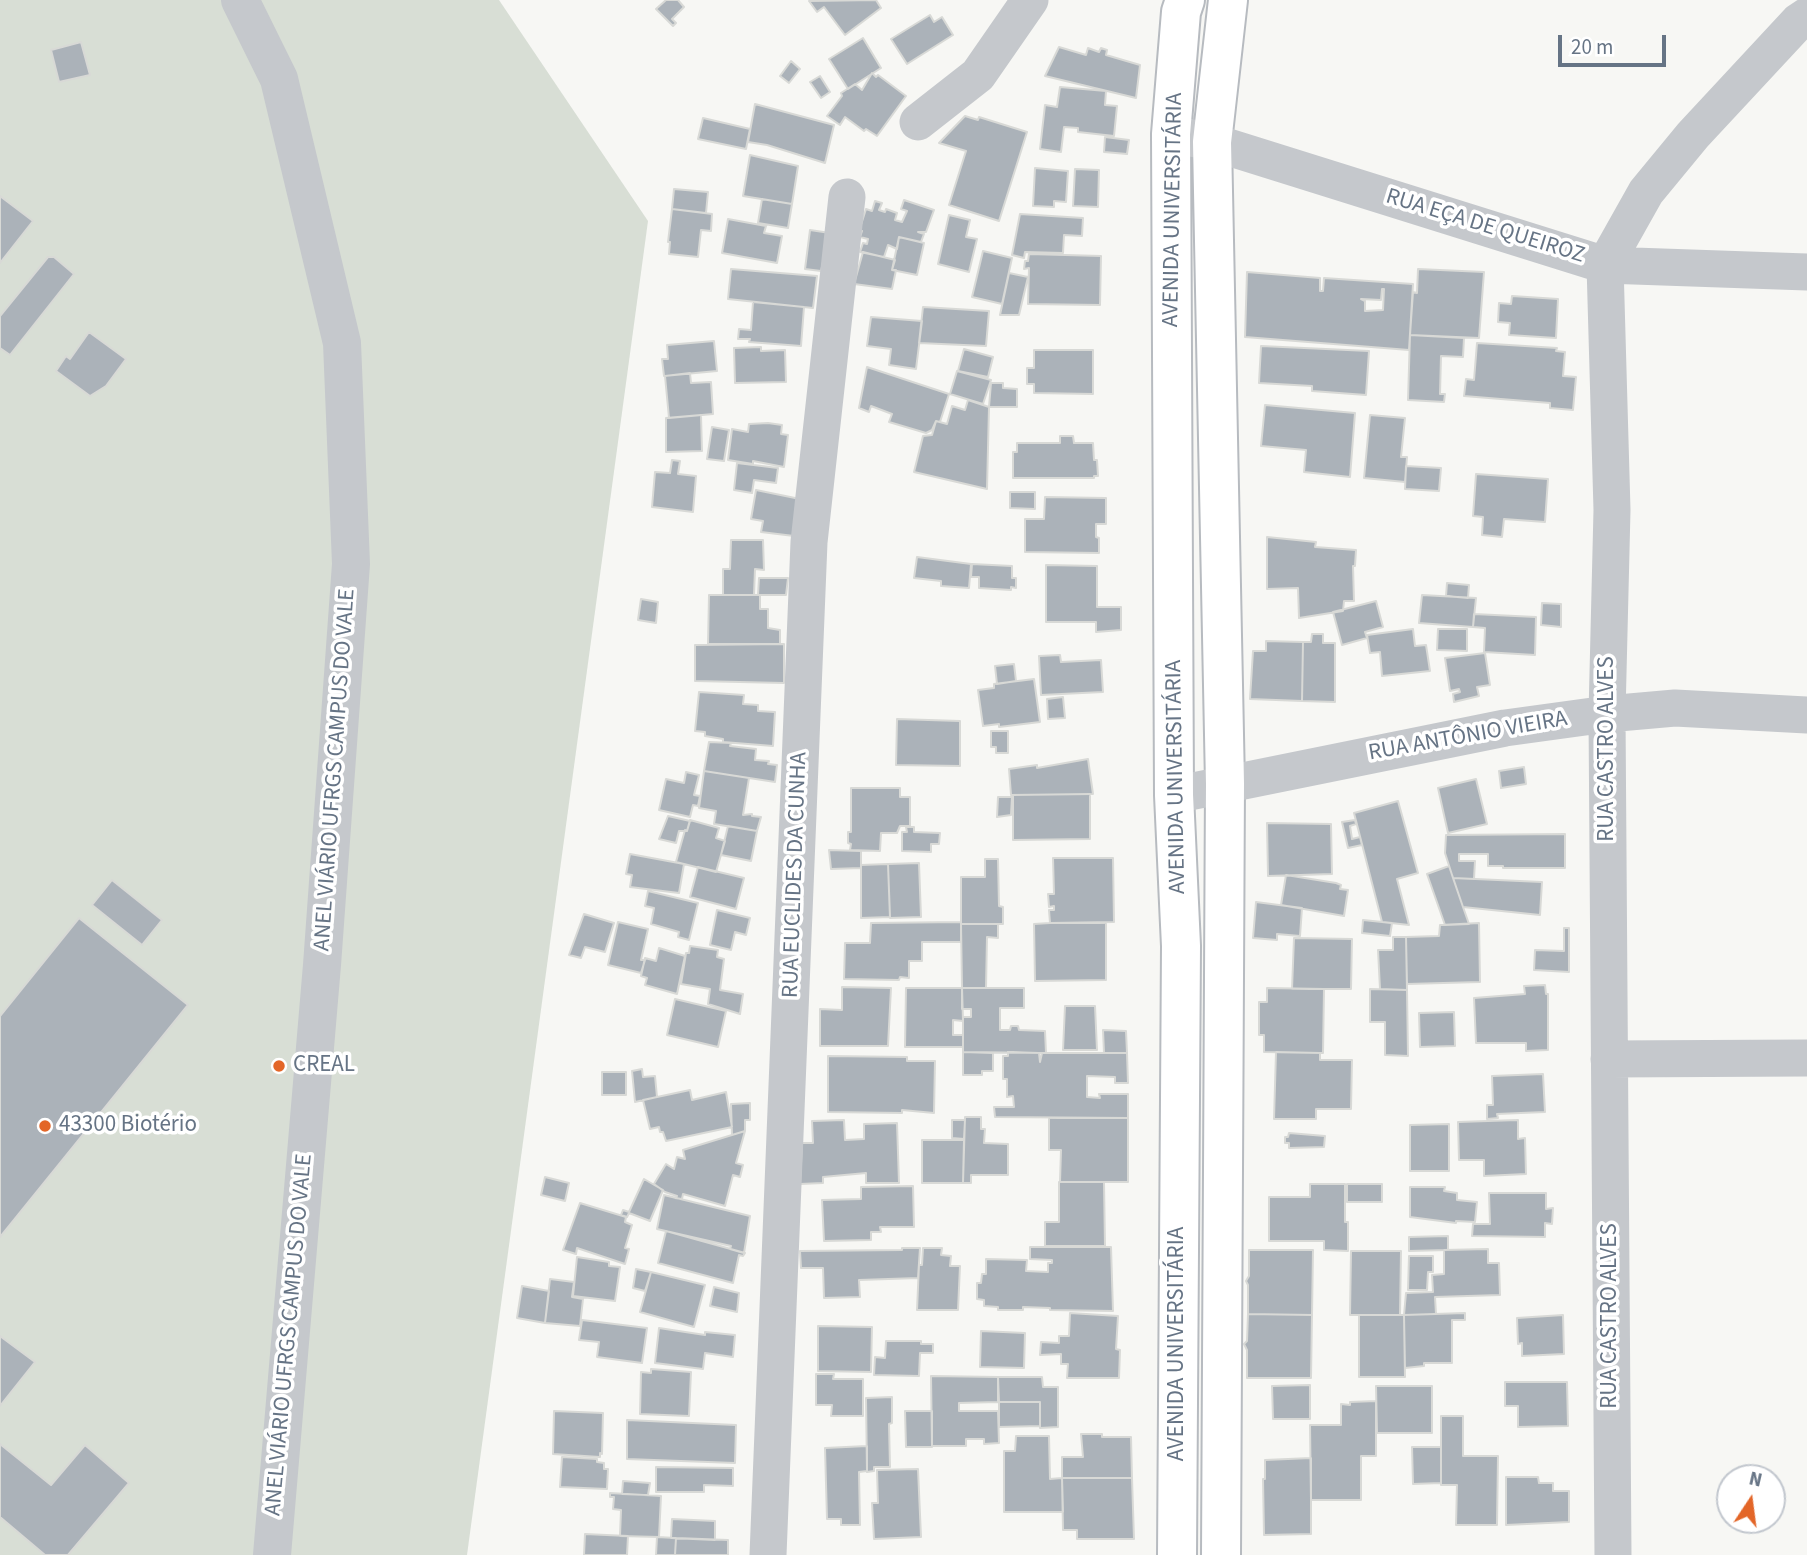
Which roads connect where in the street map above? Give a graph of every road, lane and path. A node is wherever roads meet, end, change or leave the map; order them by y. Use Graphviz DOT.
graph roads {
  1 [pos="240,0"];
  2 [pos="1030,0"];
  3 [pos="1185,0"];
  4 [pos="1228,0"];
  5 [pos="1807,16"];
  6 [pos="918,122"];
  7 [pos="1171,134"];
  8 [pos="1212,142"];
  9 [pos="848,197"];
  10 [pos="1605,265"];
  11 [pos="1807,272"];
  12 [pos="1607,713"];
  13 [pos="1807,715"];
  14 [pos="1225,784"];
  15 [pos="1174,795"];
  16 [pos="1807,1058"];
  17 [pos="1609,1059"];
  18 [pos="272,1555"];
  19 [pos="768,1555"];
  20 [pos="1177,1555"];
  21 [pos="1221,1555"];
  22 [pos="1613,1555"];
  1 -- 18 [label="street, ANEL VIÁRIO UFRGS CAMPUS DO VALE"];
  2 -- 6 [label="street"];
  3 -- 7 [label="main road, AVENIDA UNIVERSITÁRIA"];
  4 -- 8 [label="main road, AVENIDA UNIVERSITÁRIA"];
  5 -- 10 [label="street"];
  7 -- 8 [label="street, RUA EÇA DE QUEIROZ"];
  7 -- 15 [label="main road, AVENIDA UNIVERSITÁRIA"];
  8 -- 10 [label="street, RUA EÇA DE QUEIROZ"];
  8 -- 14 [label="main road, AVENIDA UNIVERSITÁRIA"];
  9 -- 19 [label="street, RUA EUCLIDES DA CUNHA"];
  10 -- 11 [label="street, RUA EÇA DE QUEIROZ"];
  10 -- 12 [label="street, RUA CASTRO ALVES"];
  12 -- 13 [label="street, RUA ANTÔNIO VIEIRA"];
  12 -- 14 [label="street, RUA ANTÔNIO VIEIRA"];
  12 -- 17 [label="street, RUA CASTRO ALVES"];
  14 -- 15 [label="street, RUA ANTÔNIO VIEIRA"];
  14 -- 21 [label="main road, AVENIDA UNIVERSITÁRIA"];
  15 -- 20 [label="main road, AVENIDA UNIVERSITÁRIA"];
  16 -- 17 [label="street"];
  17 -- 22 [label="street, RUA CASTRO ALVES"];
}
